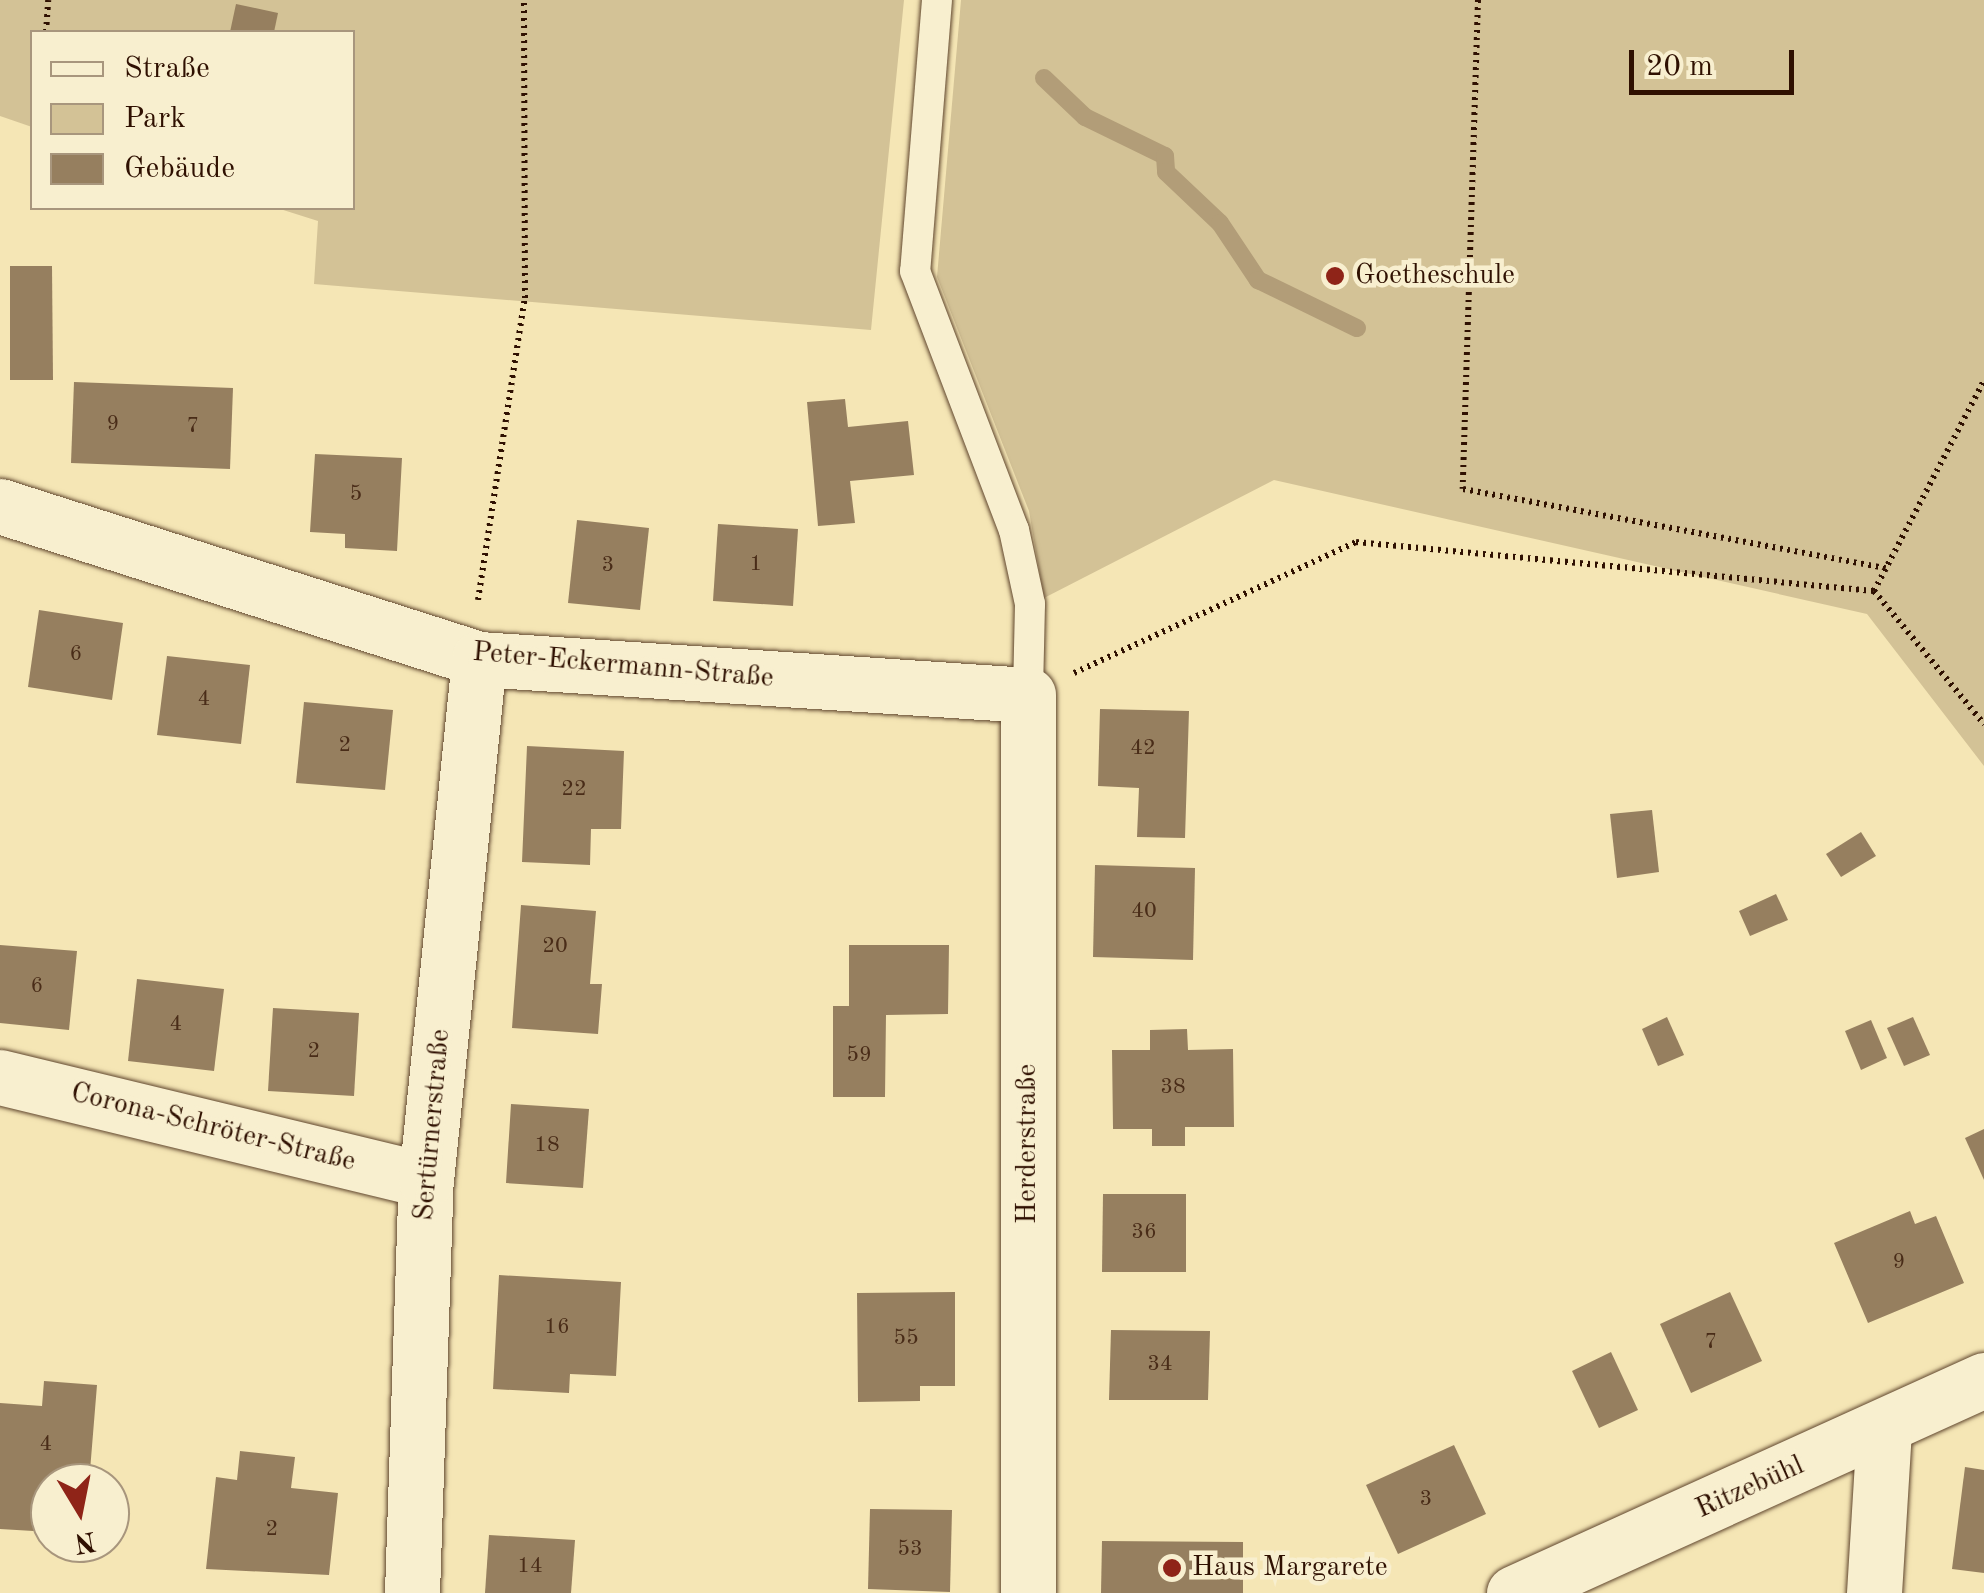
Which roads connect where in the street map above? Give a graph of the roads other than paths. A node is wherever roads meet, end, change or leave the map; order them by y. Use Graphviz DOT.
graph roads {
  1 [pos="937,0"];
  2 [pos="0,506"];
  3 [pos="478,658"];
  4 [pos="1028,695"];
  5 [pos="0,1077"];
  6 [pos="426,1180"];
  7 [pos="1984,1380"];
  8 [pos="1884,1429"];
  9 [pos="412,1593"];
  10 [pos="1028,1593"];
  11 [pos="1514,1593"];
  12 [pos="1874,1593"];
  1 -- 4 [label="lane"];
  2 -- 3 [label="street, Peter-Eckermann-Straße"];
  3 -- 4 [label="street, Peter-Eckermann-Straße"];
  3 -- 6 [label="street, Sertürnerstraße"];
  4 -- 10 [label="street, Herderstraße"];
  5 -- 6 [label="street, Corona-Schröter-Straße"];
  6 -- 9 [label="street, Sertürnerstraße"];
  7 -- 8 [label="street, Ritzebühl"];
  8 -- 11 [label="street, Ritzebühl"];
  8 -- 12 [label="street"];
}
